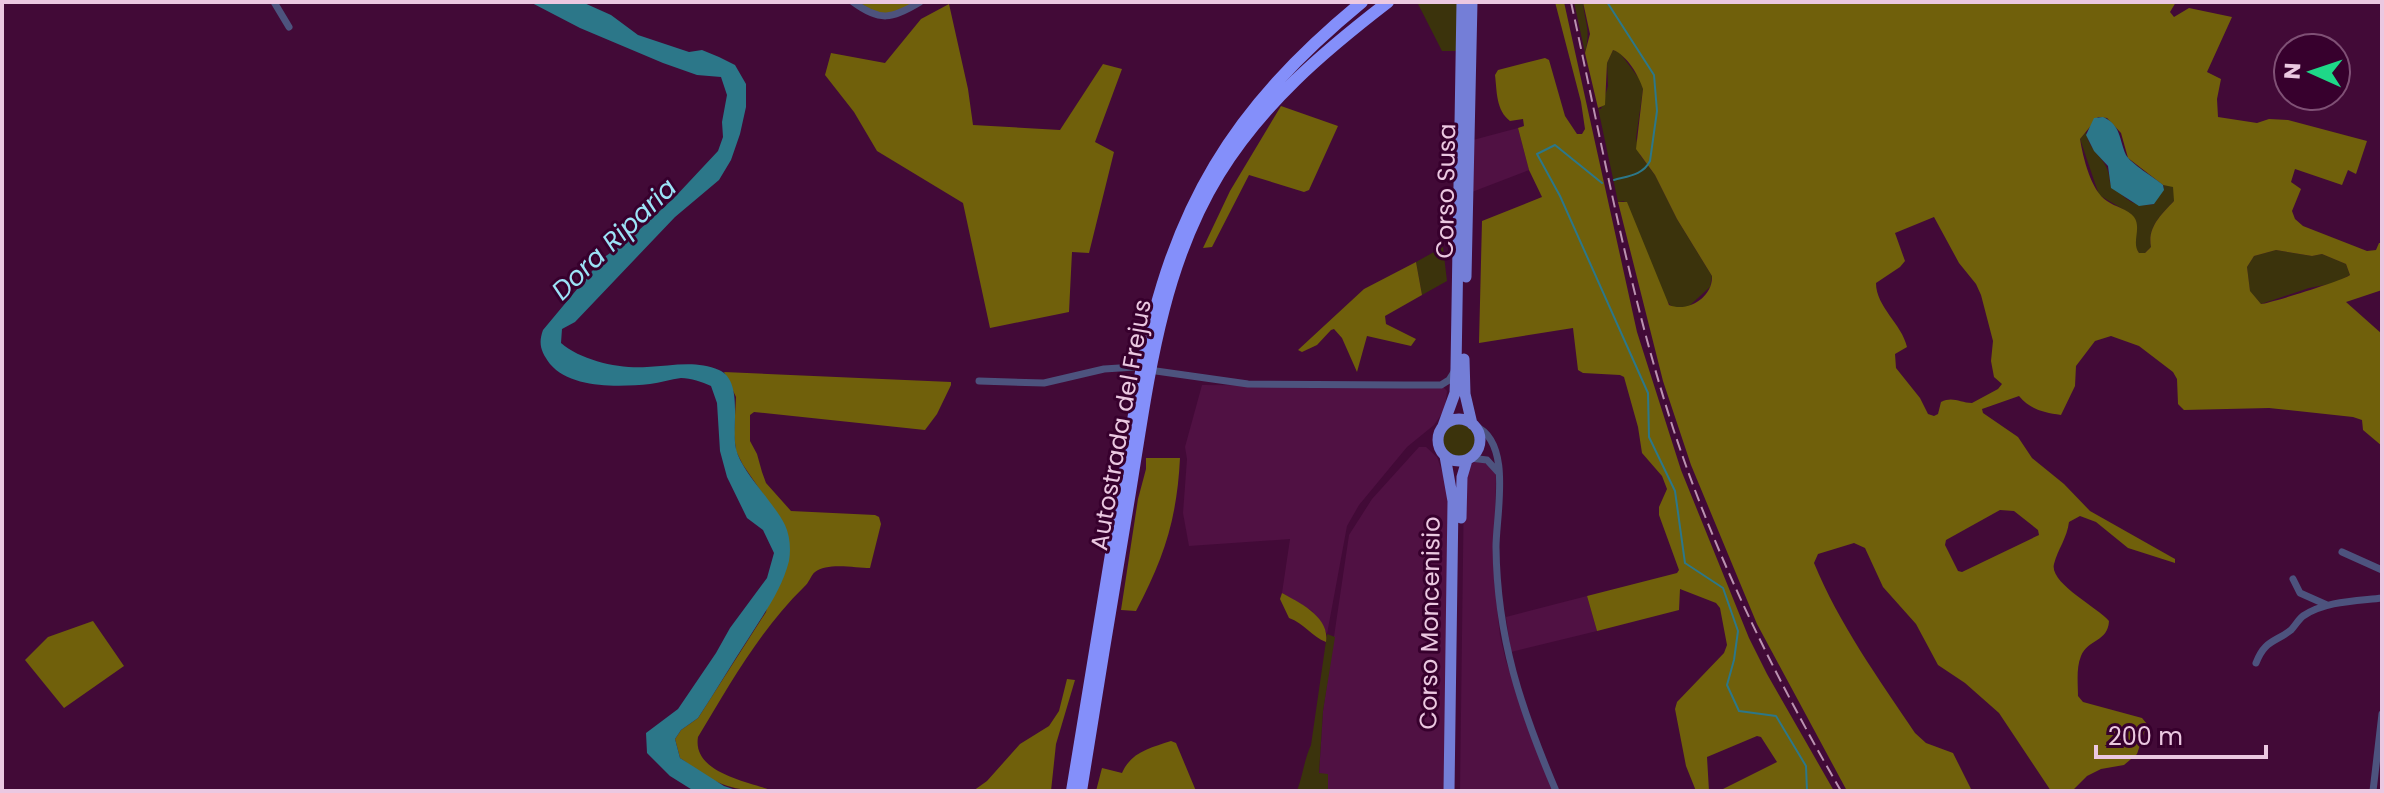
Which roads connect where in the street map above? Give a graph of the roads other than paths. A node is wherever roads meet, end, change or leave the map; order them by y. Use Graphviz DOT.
graph roads {
  1 [pos="274,2"];
  2 [pos="853,2"];
  3 [pos="920,2"];
  4 [pos="1362,2"];
  5 [pos="1388,2"];
  6 [pos="1462,2"];
  7 [pos="1472,2"];
  8 [pos="289,27"];
  9 [pos="1135,367"];
  10 [pos="1456,368"];
  11 [pos="1156,371"];
  12 [pos="979,381"];
  13 [pos="1460,382"];
  14 [pos="1441,385"];
  15 [pos="1452,405"];
  16 [pos="1473,425"];
  17 [pos="1443,426"];
  18 [pos="1445,456"];
  19 [pos="1469,459"];
  20 [pos="1499,477"];
  21 [pos="2342,552"];
  22 [pos="2382,570"];
  23 [pos="2293,579"];
  24 [pos="2382,598"];
  25 [pos="2327,605"];
  26 [pos="2256,663"];
  27 [pos="2382,714"];
  28 [pos="1072,791"];
  29 [pos="1081,791"];
  30 [pos="1449,791"];
  31 [pos="1457,791"];
  32 [pos="1556,791"];
  33 [pos="2373,791"];
  1 -- 8 [label="street"];
  2 -- 3 [label="street"];
  4 -- 28 [label="highway, Autostrada del Frejus"];
  5 -- 29 [label="highway, Autostrada del Frejus"];
  6 -- 10 [label="main road, Corso Susa"];
  7 -- 13 [label="main road, Corso Susa"];
  9 -- 12 [label="street"];
  10 -- 13 [label="main road, Corso Susa"];
  10 -- 14 [label="street"];
  11 -- 14 [label="street"];
  13 -- 15 [label="main road"];
  13 -- 16 [label="main road"];
  14 -- 15 [label="street"];
  15 -- 17 [label="main road"];
  16 -- 17 [label="main road"];
  16 -- 19 [label="main road"];
  16 -- 20 [label="street"];
  17 -- 18 [label="main road"];
  18 -- 19 [label="main road"];
  18 -- 30 [label="main road, Corso Moncenisio"];
  19 -- 20 [label="street"];
  19 -- 31 [label="main road, Corso Moncenisio"];
  20 -- 32 [label="street"];
  21 -- 22 [label="street"];
  23 -- 25 [label="street"];
  24 -- 25 [label="street"];
  25 -- 26 [label="street"];
  27 -- 33 [label="street"];
}
